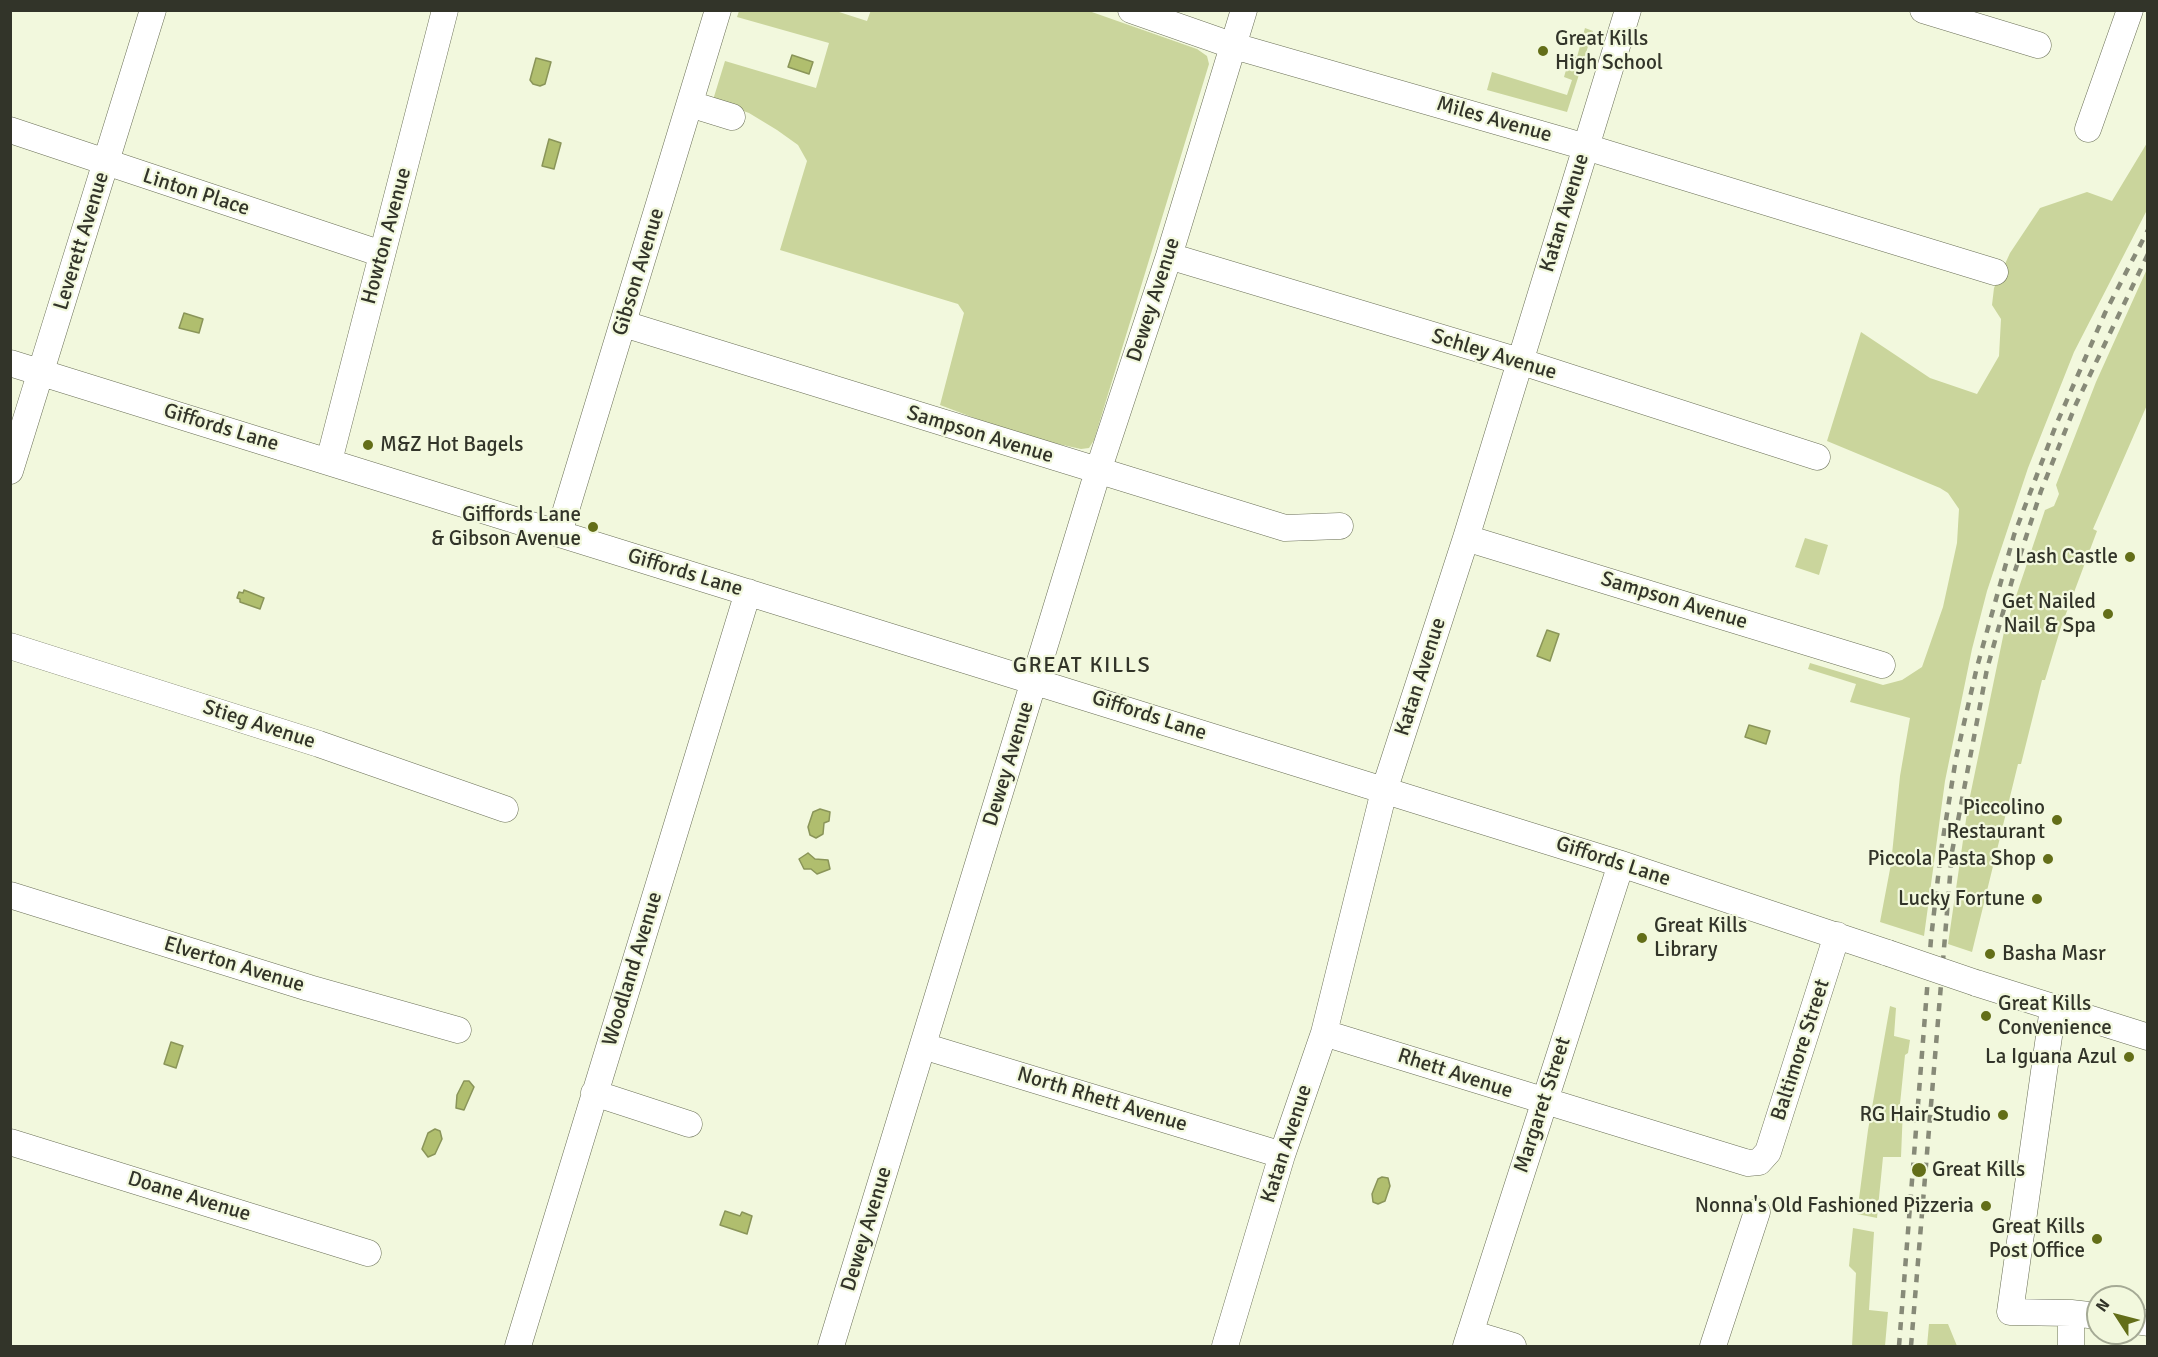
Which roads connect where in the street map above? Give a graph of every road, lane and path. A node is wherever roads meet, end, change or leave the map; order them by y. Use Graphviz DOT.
graph roads {
  1 [pos="153,10"];
  2 [pos="445,10"];
  3 [pos="718,10"];
  4 [pos="1131,10"];
  5 [pos="1244,10"];
  6 [pos="1628,10"];
  7 [pos="1923,10"];
  8 [pos="2130,10"];
  9 [pos="2038,45"];
  10 [pos="1234,46"];
  11 [pos="690,104"];
  12 [pos="732,117"];
  13 [pos="2088,129"];
  14 [pos="10,130"];
  15 [pos="1586,147"];
  16 [pos="106,164"];
  17 [pos="382,254"];
  18 [pos="1169,256"];
  19 [pos="1995,272"];
  20 [pos="624,324"];
  21 [pos="1519,362"];
  22 [pos="10,363"];
  23 [pos="42,373"];
  24 [pos="1817,457"];
  25 [pos="329,461"];
  26 [pos="10,471"];
  27 [pos="1098,471"];
  28 [pos="1340,526"];
  29 [pos="559,533"];
  30 [pos="1466,538"];
  31 [pos="748,592"];
  32 [pos="10,646"];
  33 [pos="1882,665"];
  34 [pos="1035,680"];
  35 [pos="1384,791"];
  36 [pos="505,809"];
  37 [pos="1621,864"];
  38 [pos="10,895"];
  39 [pos="1838,935"];
  40 [pos="2053,1008"];
  41 [pos="458,1030"];
  42 [pos="1324,1033"];
  43 [pos="2148,1037"];
  44 [pos="923,1046"];
  45 [pos="594,1093"];
  46 [pos="1544,1102"];
  47 [pos="689,1124"];
  48 [pos="10,1142"];
  49 [pos="1282,1155"];
  50 [pos="1759,1162"];
  51 [pos="1757,1212"];
  52 [pos="368,1253"];
  53 [pos="2071,1312"];
  54 [pos="2086,1314"];
  55 [pos="1468,1340"];
  56 [pos="518,1347"];
  57 [pos="831,1347"];
  58 [pos="1225,1347"];
  59 [pos="1512,1347"];
  60 [pos="1713,1347"];
  61 [pos="2071,1347"];
  1 -- 16 [label="street, Leverett Avenue"];
  2 -- 17 [label="street, Howton Avenue"];
  3 -- 11 [label="street, Gibson Avenue"];
  4 -- 10 [label="street, Miles Avenue"];
  5 -- 10 [label="street, Dewey Avenue"];
  6 -- 15 [label="street, Katan Avenue"];
  7 -- 9 [label="street"];
  8 -- 13 [label="street"];
  10 -- 15 [label="street, Miles Avenue"];
  10 -- 18 [label="street, Dewey Avenue"];
  11 -- 12 [label="street"];
  11 -- 20 [label="street, Gibson Avenue"];
  14 -- 16 [label="street, Linton Place"];
  15 -- 19 [label="street, Miles Avenue"];
  15 -- 21 [label="street, Katan Avenue"];
  16 -- 17 [label="street, Linton Place"];
  16 -- 23 [label="street, Leverett Avenue"];
  17 -- 25 [label="street, Howton Avenue"];
  18 -- 21 [label="street, Schley Avenue"];
  18 -- 27 [label="street, Dewey Avenue"];
  20 -- 27 [label="street, Sampson Avenue"];
  20 -- 29 [label="street, Gibson Avenue"];
  21 -- 24 [label="street, Schley Avenue"];
  21 -- 30 [label="street, Katan Avenue"];
  22 -- 23 [label="street, Giffords Lane"];
  23 -- 25 [label="street, Giffords Lane"];
  23 -- 26 [label="street, Leverett Avenue"];
  25 -- 29 [label="street, Giffords Lane"];
  27 -- 28 [label="street, Sampson Avenue"];
  27 -- 34 [label="street, Dewey Avenue"];
  29 -- 31 [label="street, Giffords Lane"];
  30 -- 33 [label="street, Sampson Avenue"];
  30 -- 35 [label="street, Katan Avenue"];
  31 -- 34 [label="street, Giffords Lane"];
  31 -- 45 [label="street, Woodland Avenue"];
  32 -- 36 [label="street, Stieg Avenue"];
  34 -- 35 [label="street, Giffords Lane"];
  34 -- 44 [label="street, Dewey Avenue"];
  35 -- 37 [label="street, Giffords Lane"];
  35 -- 42 [label="street, Katan Avenue"];
  37 -- 39 [label="street, Giffords Lane"];
  37 -- 46 [label="street, Margaret Street"];
  38 -- 41 [label="street, Elverton Avenue"];
  39 -- 40 [label="street, Giffords Lane, bridge"];
  39 -- 50 [label="street, Baltimore Street"];
  40 -- 43 [label="street, Giffords Lane"];
  40 -- 53 [label="street"];
  42 -- 46 [label="street, Rhett Avenue"];
  42 -- 49 [label="street, Katan Avenue"];
  44 -- 49 [label="street, North Rhett Avenue"];
  44 -- 57 [label="street, Dewey Avenue"];
  45 -- 47 [label="street"];
  45 -- 56 [label="street, Woodland Avenue"];
  46 -- 50 [label="street, Rhett Avenue"];
  46 -- 55 [label="street, Margaret Street"];
  48 -- 52 [label="street, Doane Avenue"];
  49 -- 58 [label="street, Katan Avenue"];
  51 -- 60 [label="street"];
  53 -- 54 [label="street"];
  53 -- 61 [label="street"];
  55 -- 59 [label="street"];
}
